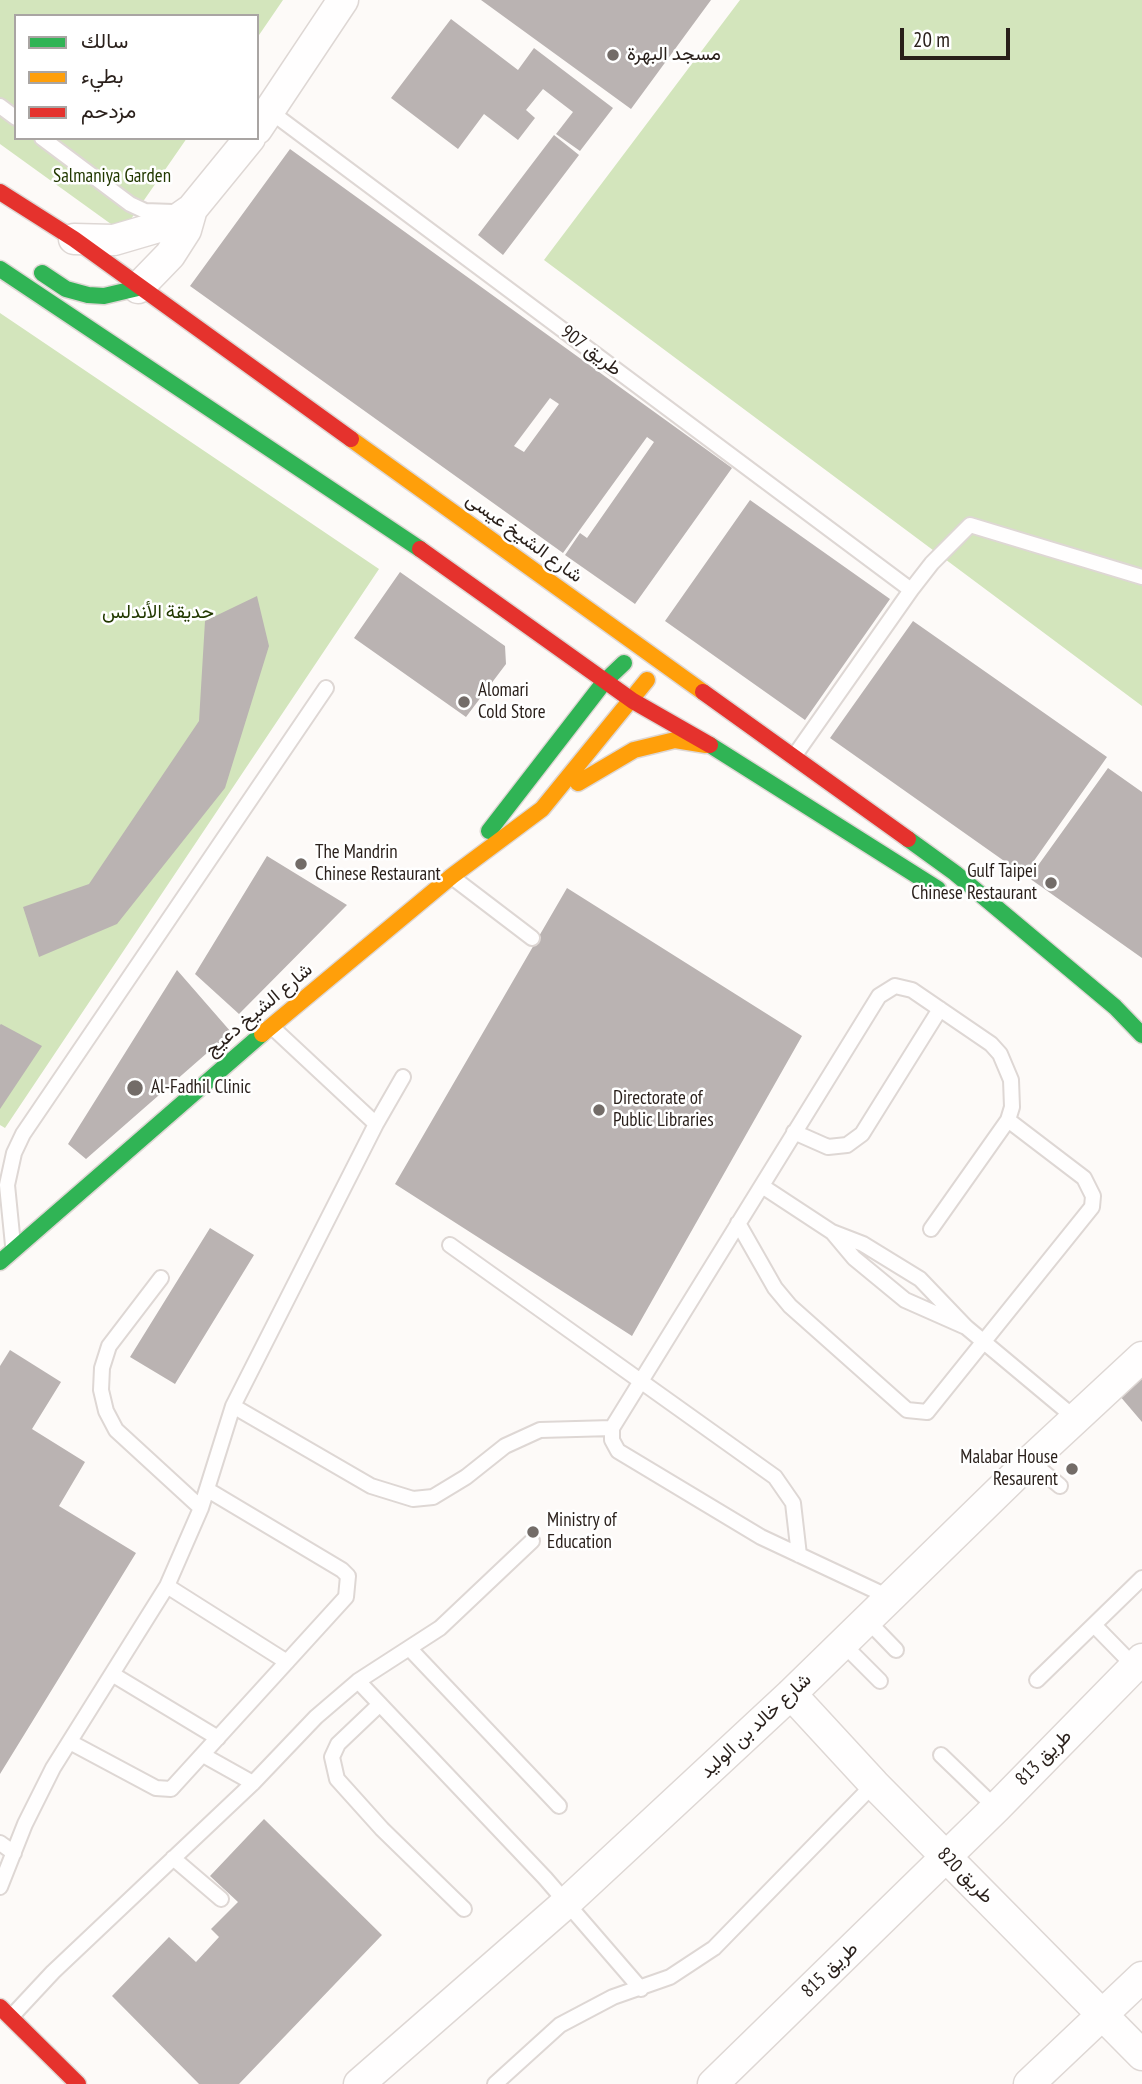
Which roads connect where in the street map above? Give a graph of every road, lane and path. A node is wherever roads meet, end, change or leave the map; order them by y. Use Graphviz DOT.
graph roads {
  1 [pos="344,0"];
  2 [pos="264,120"];
  3 [pos="45,140"];
  4 [pos="248,140"];
  5 [pos="0,192"];
  6 [pos="192,209"];
  7 [pos="74,239"];
  8 [pos="33,268"];
  9 [pos="0,269"];
  10 [pos="138,288"];
  11 [pos="1142,577"];
  12 [pos="911,590"];
  13 [pos="632,640"];
  14 [pos="646,660"];
  15 [pos="673,669"];
  16 [pos="605,681"];
  17 [pos="326,688"];
  18 [pos="633,701"];
  19 [pos="720,750"];
  20 [pos="795,755"];
  21 [pos="542,809"];
  22 [pos="452,876"];
  23 [pos="954,900"];
  24 [pos="976,914"];
  25 [pos="1018,925"];
  26 [pos="532,938"];
  27 [pos="1115,1007"];
  28 [pos="940,1009"];
  29 [pos="1142,1015"];
  30 [pos="271,1026"];
  31 [pos="1142,1035"];
  32 [pos="403,1077"];
  33 [pos="1008,1120"];
  34 [pos="376,1124"];
  35 [pos="794,1132"];
  36 [pos="762,1186"];
  37 [pos="738,1223"];
  38 [pos="930,1229"];
  39 [pos="832,1232"];
  40 [pos="450,1245"];
  41 [pos="14,1249"];
  42 [pos="0,1262"];
  43 [pos="161,1278"];
  44 [pos="966,1327"];
  45 [pos="986,1342"];
  46 [pos="1142,1357"];
  47 [pos="642,1379"];
  48 [pos="233,1406"];
  49 [pos="1075,1418"];
  50 [pos="612,1429"];
  51 [pos="1030,1461"];
  52 [pos="1060,1486"];
  53 [pos="208,1490"];
  54 [pos="201,1508"];
  55 [pos="533,1541"];
  56 [pos="799,1555"];
  57 [pos="1142,1578"];
  58 [pos="167,1586"];
  59 [pos="891,1598"];
  60 [pos="867,1620"];
  61 [pos="1094,1625"];
  62 [pos="844,1644"];
  63 [pos="410,1649"];
  64 [pos="896,1650"];
  65 [pos="286,1662"];
  66 [pos="1140,1667"];
  67 [pos="112,1674"];
  68 [pos="358,1681"];
  69 [pos="880,1681"];
  70 [pos="1037,1681"];
  71 [pos="791,1694"];
  72 [pos="380,1704"];
  73 [pos="218,1738"];
  74 [pos="71,1742"];
  75 [pos="203,1755"];
  76 [pos="941,1755"];
  77 [pos="253,1783"];
  78 [pos="874,1784"];
  79 [pos="559,1806"];
  80 [pos="996,1808"];
  81 [pos="0,1843"];
  82 [pos="14,1853"];
  83 [pos="946,1857"];
  84 [pos="173,1858"];
  85 [pos="0,1887"];
  86 [pos="221,1899"];
  87 [pos="565,1904"];
  88 [pos="464,1909"];
  89 [pos="1142,1977"];
  90 [pos="641,1989"];
  91 [pos="5,2012"];
  92 [pos="1104,2014"];
  93 [pos="1142,2055"];
  94 [pos="78,2084"];
  95 [pos="359,2084"];
  96 [pos="495,2084"];
  97 [pos="713,2084"];
  98 [pos="1028,2084"];
  1 -- 2 [label="street, طريق 907"];
  2 -- 12 [label="lane, طريق 907"];
  3 -- 6 [label="lane"];
  4 -- 6 [label="street"];
  5 -- 7 [label="street, شارع الشيخ عيسى"];
  6 -- 7 [label="street"];
  6 -- 10 [label="street"];
  7 -- 10 [label="street, شارع الشيخ عيسى"];
  8 -- 10 [label="street"];
  9 -- 16 [label="street"];
  10 -- 13 [label="street, شارع الشيخ عيسى"];
  11 -- 12 [label="lane"];
  12 -- 20 [label="lane"];
  13 -- 14 [label="street"];
  13 -- 15 [label="street, شارع الشيخ عيسى"];
  14 -- 15 [label="street"];
  14 -- 16 [label="street, شارع الشيخ دعيج"];
  14 -- 18 [label="street, شارع الشيخ دعيج"];
  15 -- 20 [label="street, شارع الشيخ عيسى"];
  16 -- 18 [label="street"];
  16 -- 22 [label="street, شارع الشيخ دعيج"];
  17 -- 41 [label="lane"];
  18 -- 19 [label="street"];
  18 -- 21 [label="street, شارع الشيخ دعيج"];
  19 -- 21 [label="street"];
  19 -- 23 [label="street"];
  20 -- 25 [label="street, شارع الشيخ عيسى"];
  21 -- 22 [label="street, شارع الشيخ دعيج"];
  22 -- 26 [label="lane"];
  22 -- 30 [label="street, شارع الشيخ دعيج"];
  24 -- 25 [label="street, شارع الشيخ عيسى"];
  25 -- 27 [label="street, شارع الشيخ عيسى"];
  27 -- 29 [label="street, شارع الشيخ عيسى"];
  27 -- 31 [label="street, شارع الشيخ عيسى"];
  28 -- 33 [label="lane"];
  28 -- 35 [label="lane"];
  28 -- 35 [label="lane"];
  30 -- 34 [label="lane"];
  30 -- 41 [label="street, شارع الشيخ دعيج"];
  32 -- 34 [label="lane"];
  33 -- 38 [label="lane"];
  33 -- 45 [label="lane"];
  34 -- 48 [label="lane"];
  35 -- 36 [label="lane"];
  36 -- 37 [label="lane"];
  36 -- 39 [label="lane"];
  37 -- 45 [label="lane"];
  37 -- 47 [label="lane"];
  39 -- 44 [label="lane"];
  39 -- 44 [label="lane"];
  40 -- 47 [label="lane"];
  41 -- 42 [label="street, شارع الشيخ دعيج"];
  43 -- 54 [label="lane"];
  44 -- 45 [label="lane"];
  45 -- 49 [label="lane"];
  46 -- 49 [label="street, شارع خالد بن الوليد"];
  47 -- 50 [label="lane"];
  47 -- 56 [label="lane"];
  48 -- 50 [label="lane"];
  48 -- 53 [label="lane"];
  49 -- 51 [label="street, شارع خالد بن الوليد"];
  50 -- 56 [label="lane"];
  51 -- 52 [label="lane"];
  51 -- 59 [label="street, شارع خالد بن الوليد"];
  53 -- 54 [label="lane"];
  53 -- 65 [label="lane"];
  54 -- 58 [label="lane"];
  55 -- 63 [label="lane"];
  56 -- 59 [label="lane"];
  57 -- 61 [label="lane"];
  58 -- 65 [label="lane"];
  58 -- 67 [label="lane"];
  59 -- 60 [label="street, شارع خالد بن الوليد"];
  60 -- 62 [label="street, شارع خالد بن الوليد"];
  60 -- 64 [label="lane"];
  61 -- 66 [label="lane"];
  61 -- 70 [label="lane"];
  62 -- 69 [label="lane"];
  62 -- 71 [label="street, شارع خالد بن الوليد"];
  63 -- 68 [label="lane"];
  63 -- 79 [label="lane"];
  65 -- 73 [label="lane"];
  66 -- 80 [label="street, طريق 813"];
  67 -- 73 [label="lane"];
  67 -- 74 [label="lane"];
  68 -- 72 [label="lane"];
  68 -- 77 [label="lane"];
  71 -- 78 [label="street, طريق 820"];
  71 -- 87 [label="street, شارع خالد بن الوليد"];
  72 -- 87 [label="lane"];
  72 -- 88 [label="lane"];
  73 -- 75 [label="lane"];
  74 -- 75 [label="lane"];
  74 -- 82 [label="lane"];
  75 -- 77 [label="lane"];
  76 -- 80 [label="lane"];
  77 -- 84 [label="lane"];
  78 -- 83 [label="street, طريق 820"];
  78 -- 90 [label="lane"];
  80 -- 83 [label="street, طريق 813"];
  81 -- 82 [label="lane"];
  82 -- 85 [label="lane"];
  83 -- 92 [label="street, طريق 820"];
  83 -- 97 [label="street, طريق 815"];
  84 -- 86 [label="lane"];
  84 -- 91 [label="lane"];
  87 -- 90 [label="lane"];
  87 -- 95 [label="street, شارع خالد بن الوليد"];
  89 -- 92 [label="street"];
  90 -- 96 [label="lane"];
  91 -- 94 [label="street"];
  92 -- 93 [label="street, طريق 820"];
  92 -- 98 [label="street"];
}
